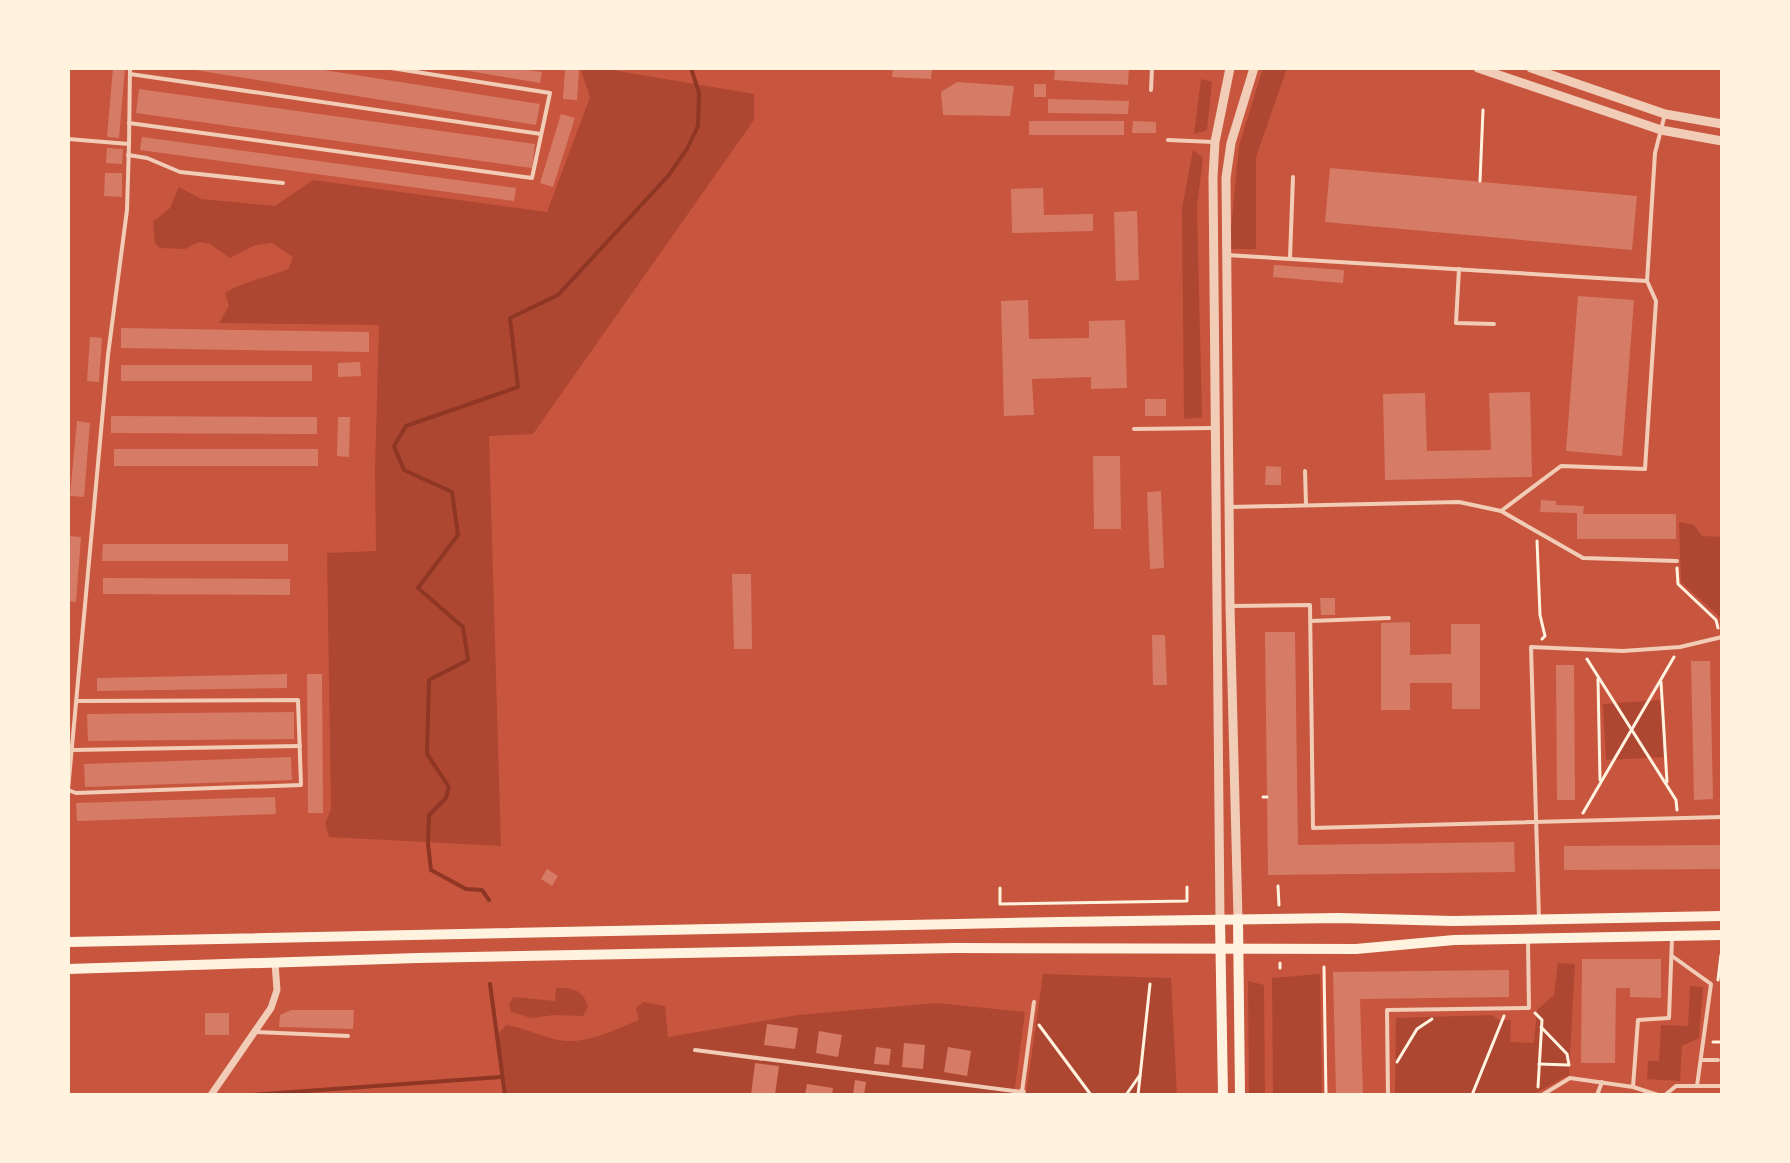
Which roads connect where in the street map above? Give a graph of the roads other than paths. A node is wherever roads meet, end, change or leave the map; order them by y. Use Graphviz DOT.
graph roads {
  1 [pos="391,68"];
  2 [pos="1152,68"];
  3 [pos="1230,68"];
  4 [pos="1254,68"];
  5 [pos="1478,68"];
  6 [pos="1531,68"];
  7 [pos="130,71"];
  8 [pos="1151,90"];
  9 [pos="1665,114"];
  10 [pos="129,123"];
  11 [pos="1722,124"];
  12 [pos="1661,130"];
  13 [pos="541,134"];
  14 [pos="68,139"];
  15 [pos="1168,140"];
  16 [pos="1722,141"];
  17 [pos="1215,142"];
  18 [pos="129,144"];
  19 [pos="128,155"];
  20 [pos="1293,177"];
  21 [pos="283,183"];
  22 [pos="1226,255"];
  23 [pos="1290,258"];
  24 [pos="1459,269"];
  25 [pos="1647,281"];
  26 [pos="1494,324"];
  27 [pos="1213,428"];
  28 [pos="1228,428"];
  29 [pos="1134,429"];
  30 [pos="1305,471"];
  31 [pos="1306,504"];
  32 [pos="1214,507"];
  33 [pos="1228,507"];
  34 [pos="1501,511"];
  35 [pos="1677,561"];
  36 [pos="1230,606"];
  37 [pos="1216,607"];
  38 [pos="1389,618"];
  39 [pos="1311,621"];
  40 [pos="1721,637"];
  41 [pos="77,701"];
  42 [pos="300,746"];
  43 [pos="72,750"];
  44 [pos="1722,817"];
  45 [pos="1537,821"];
  46 [pos="1722,916"];
  47 [pos="1238,919"];
  48 [pos="1539,919"];
  49 [pos="1220,920"];
  50 [pos="1722,935"];
  51 [pos="1672,936"];
  52 [pos="1527,938"];
  53 [pos="68,942"];
  54 [pos="1221,950"];
  55 [pos="1238,950"];
  56 [pos="1672,956"];
  57 [pos="275,963"];
  58 [pos="68,969"];
  59 [pos="1034,1002"];
  60 [pos="256,1032"];
  61 [pos="348,1036"];
  62 [pos="695,1050"];
  63 [pos="1701,1060"];
  64 [pos="1718,1060"];
  65 [pos="1602,1082"];
  66 [pos="1697,1086"];
  67 [pos="1722,1086"];
  68 [pos="1633,1087"];
  69 [pos="1021,1094"];
  70 [pos="211,1095"];
  71 [pos="1223,1095"];
  72 [pos="1240,1095"];
  73 [pos="1388,1095"];
  74 [pos="1540,1095"];
  75 [pos="1597,1095"];
  76 [pos="1658,1095"];
  77 [pos="1665,1095"];
  1 -- 13 [label="lane"];
  2 -- 8 [label="lane"];
  3 -- 17 [label="street"];
  4 -- 22 [label="street"];
  5 -- 12 [label="street"];
  6 -- 9 [label="street"];
  7 -- 10 [label="lane"];
  7 -- 13 [label="lane"];
  9 -- 11 [label="street"];
  9 -- 12 [label="lane"];
  10 -- 13 [label="lane"];
  10 -- 18 [label="lane"];
  12 -- 16 [label="street"];
  12 -- 25 [label="lane"];
  14 -- 18 [label="lane"];
  15 -- 17 [label="lane"];
  17 -- 27 [label="street"];
  18 -- 19 [label="lane"];
  19 -- 21 [label="lane"];
  19 -- 41 [label="lane"];
  20 -- 23 [label="lane"];
  22 -- 23 [label="lane"];
  22 -- 28 [label="street"];
  23 -- 24 [label="lane"];
  24 -- 25 [label="lane"];
  24 -- 26 [label="lane"];
  25 -- 34 [label="lane"];
  27 -- 28 [label="street"];
  27 -- 29 [label="lane"];
  27 -- 32 [label="street"];
  28 -- 33 [label="street"];
  30 -- 31 [label="lane"];
  31 -- 33 [label="lane"];
  31 -- 34 [label="lane"];
  32 -- 33 [label="street"];
  32 -- 37 [label="street"];
  33 -- 36 [label="street"];
  34 -- 35 [label="lane"];
  36 -- 37 [label="street"];
  36 -- 39 [label="lane"];
  36 -- 47 [label="street"];
  37 -- 49 [label="street"];
  38 -- 39 [label="lane"];
  39 -- 45 [label="lane"];
  40 -- 45 [label="lane"];
  41 -- 42 [label="lane"];
  41 -- 43 [label="lane"];
  42 -- 43 [label="lane"];
  42 -- 43 [label="lane"];
  44 -- 45 [label="lane"];
  45 -- 48 [label="lane"];
  46 -- 48 [label="main road"];
  47 -- 48 [label="main road"];
  47 -- 49 [label="main road"];
  47 -- 55 [label="main road"];
  49 -- 53 [label="main road"];
  49 -- 54 [label="main road"];
  50 -- 51 [label="main road"];
  51 -- 52 [label="main road"];
  51 -- 56 [label="lane"];
  52 -- 55 [label="main road"];
  52 -- 73 [label="lane"];
  54 -- 55 [label="main road"];
  54 -- 57 [label="main road"];
  54 -- 71 [label="main road"];
  55 -- 72 [label="main road"];
  56 -- 63 [label="lane"];
  56 -- 68 [label="lane"];
  57 -- 58 [label="main road"];
  57 -- 60 [label="street"];
  59 -- 69 [label="lane"];
  60 -- 61 [label="lane"];
  60 -- 70 [label="street"];
  62 -- 69 [label="lane"];
  63 -- 64 [label="lane"];
  63 -- 66 [label="lane"];
  65 -- 68 [label="lane"];
  65 -- 74 [label="lane"];
  65 -- 75 [label="lane"];
  66 -- 67 [label="lane"];
  66 -- 77 [label="lane"];
  68 -- 76 [label="lane"];
}
